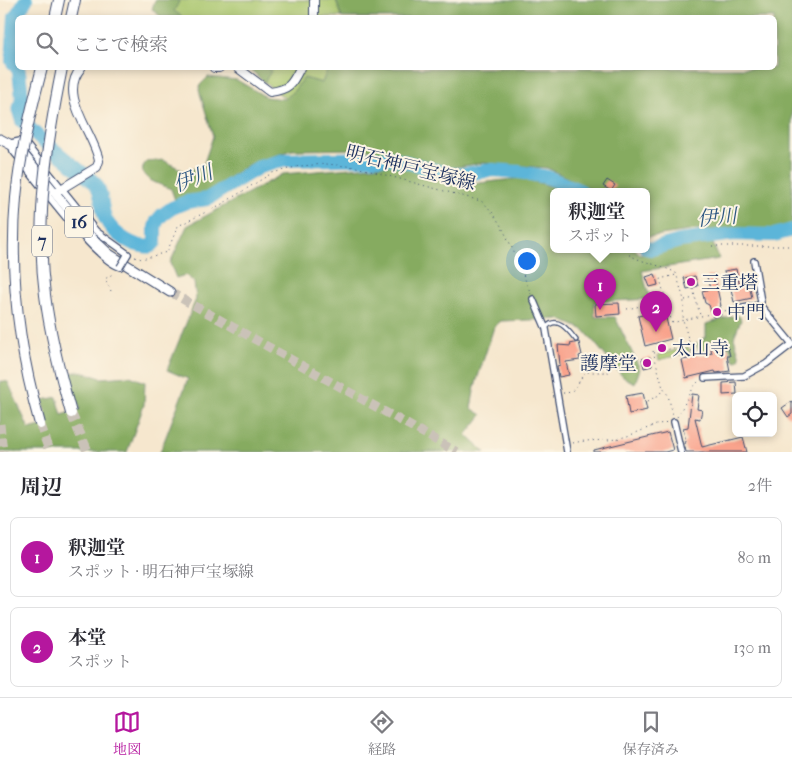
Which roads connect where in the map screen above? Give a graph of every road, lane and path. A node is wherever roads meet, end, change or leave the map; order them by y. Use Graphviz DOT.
graph roads {
  1 [pos="59,0"];
  2 [pos="75,0"];
  3 [pos="314,0"];
  4 [pos="56,15"];
  5 [pos="72,15"];
  6 [pos="314,15"];
  7 [pos="41,70"];
  8 [pos="62,70"];
  9 [pos="80,70"];
  10 [pos="241,70"];
  11 [pos="299,70"];
  12 [pos="0,139"];
  13 [pos="11,143"];
  14 [pos="61,189"];
  15 [pos="712,246"];
  16 [pos="792,246"];
  17 [pos="628,253"];
  18 [pos="127,256"];
  19 [pos="754,261"];
  20 [pos="120,267"];
  21 [pos="676,275"];
  22 [pos="693,289"];
  23 [pos="662,290"];
  24 [pos="112,291"];
  25 [pos="658,291"];
  26 [pos="170,292"];
  27 [pos="695,298"];
  28 [pos="533,299"];
  29 [pos="684,300"];
  30 [pos="665,301"];
  31 [pos="760,305"];
  32 [pos="738,308"];
  33 [pos="627,309"];
  34 [pos="720,312"];
  35 [pos="714,313"];
  36 [pos="690,315"];
  37 [pos="700,316"];
  38 [pos="691,318"];
  39 [pos="683,320"];
  40 [pos="672,323"];
  41 [pos="668,324"];
  42 [pos="546,329"];
  43 [pos="576,340"];
  44 [pos="690,344"];
  45 [pos="792,344"];
  46 [pos="692,352"];
  47 [pos="611,372"];
  48 [pos="705,378"];
  49 [pos="663,388"];
  50 [pos="557,393"];
  51 [pos="648,401"];
  52 [pos="71,413"];
  53 [pos="674,422"];
  54 [pos="40,424"];
  55 [pos="567,451"];
  56 [pos="681,452"];
  1 -- 4 [label="highway"];
  2 -- 5 [label="highway"];
  3 -- 6 [label="street"];
  7 -- 54 [label="highway, 7, bridge"];
  8 -- 52 [label="highway, 7, bridge"];
  9 -- 14 [label="street"];
  10 -- 11 [label="street"];
  12 -- 13 [label="main road, 16"];
  13 -- 14 [label="street"];
  13 -- 20 [label="street"];
  13 -- 26 [label="main road, 16"];
  14 -- 18 [label="street"];
  15 -- 16 [label="path"];
  17 -- 21 [label="path"];
  18 -- 20 [label="street, bridge"];
  18 -- 28 [label="path, 明石神戸宝塚線"];
  19 -- 31 [label="street"];
  20 -- 24 [label="path"];
  21 -- 23 [label="path"];
  21 -- 29 [label="path"];
  22 -- 27 [label="path"];
  23 -- 25 [label="path"];
  23 -- 30 [label="path"];
  27 -- 29 [label="path"];
  27 -- 37 [label="path"];
  28 -- 42 [label="street"];
  29 -- 39 [label="path"];
  30 -- 33 [label="path"];
  30 -- 40 [label="path"];
  31 -- 32 [label="street"];
  31 -- 45 [label="street"];
  32 -- 34 [label="path"];
  35 -- 37 [label="path"];
  36 -- 38 [label="path"];
  37 -- 38 [label="path"];
  38 -- 39 [label="path"];
  39 -- 40 [label="path"];
  39 -- 44 [label="path"];
  40 -- 41 [label="path"];
  42 -- 43 [label="lane"];
  42 -- 50 [label="street"];
  44 -- 46 [label="path"];
  44 -- 49 [label="path"];
  45 -- 48 [label="street"];
  47 -- 50 [label="path"];
  48 -- 53 [label="path"];
  49 -- 51 [label="path"];
  49 -- 53 [label="path"];
  50 -- 55 [label="street"];
  53 -- 55 [label="path"];
  53 -- 56 [label="street"];
}
